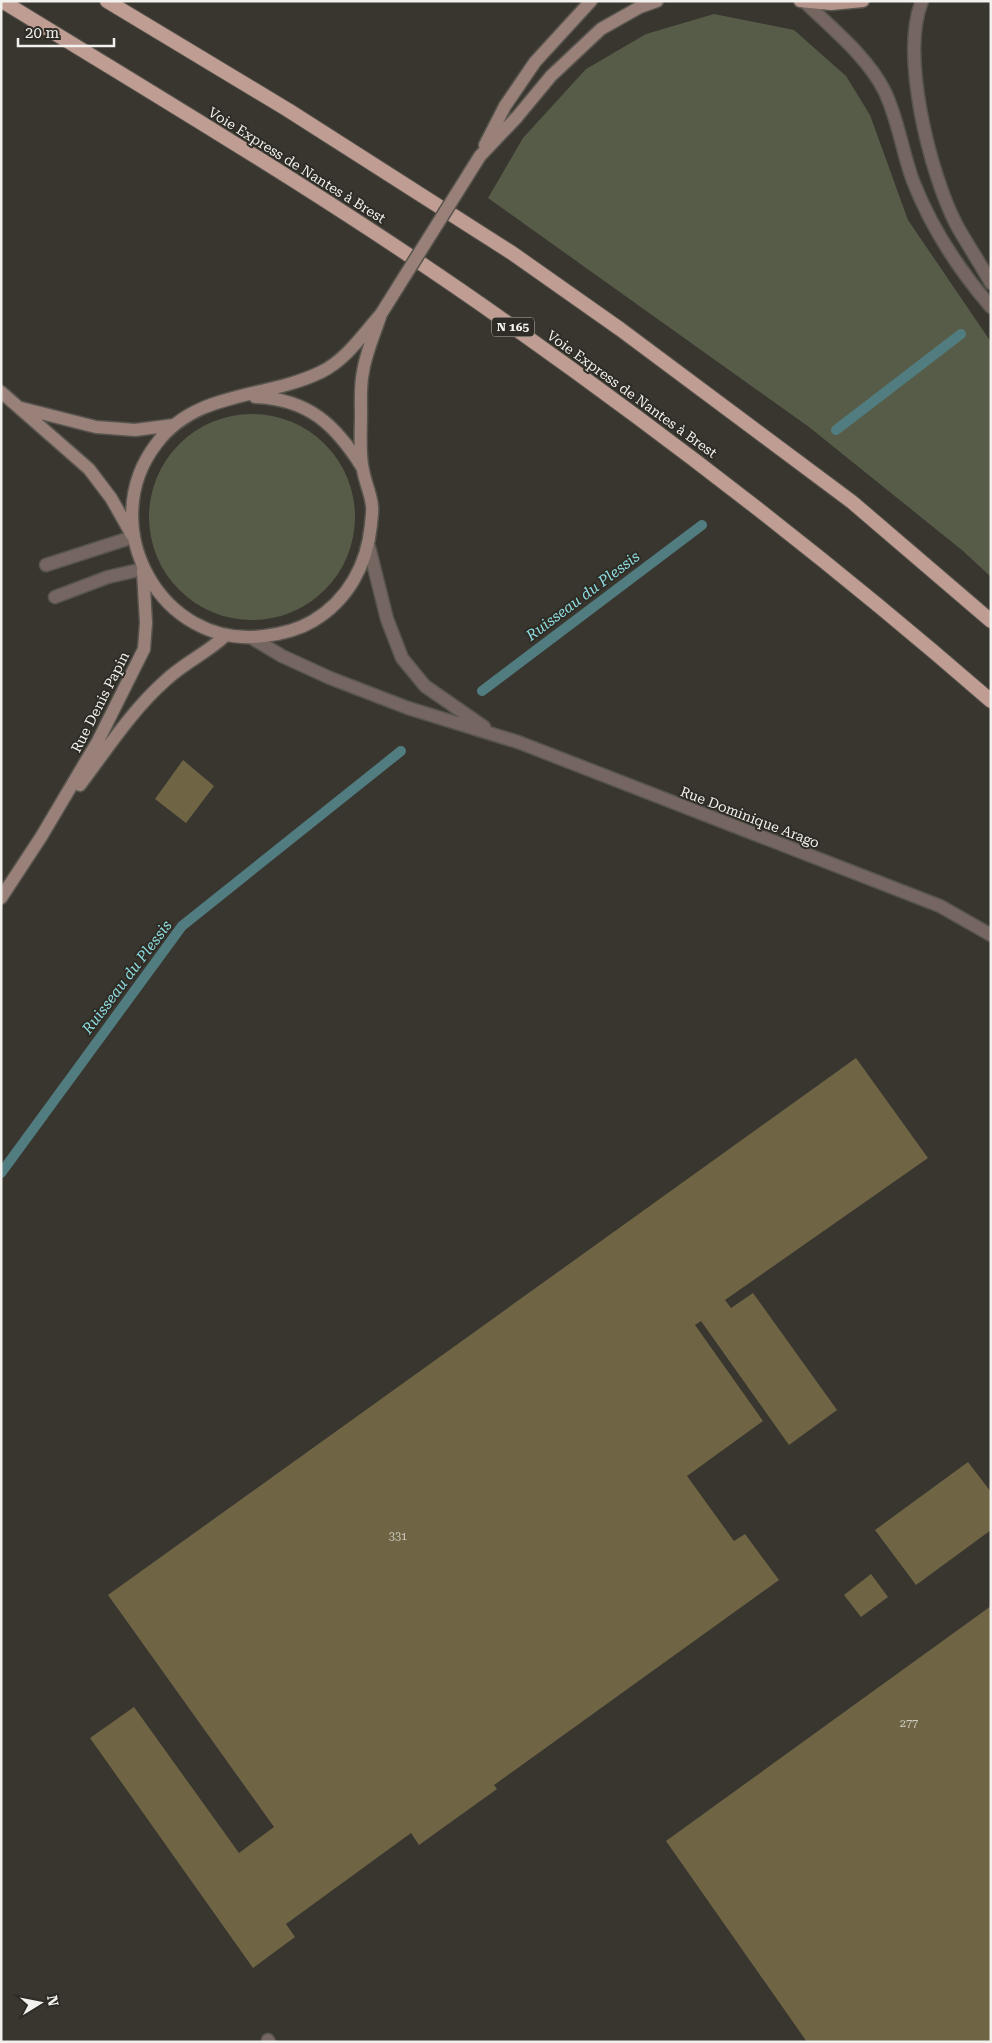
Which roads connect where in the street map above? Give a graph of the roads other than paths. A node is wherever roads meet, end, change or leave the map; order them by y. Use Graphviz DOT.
graph roads {
  1 [pos="2,1"];
  2 [pos="107,1"];
  3 [pos="591,1"];
  4 [pos="657,1"];
  5 [pos="863,1"];
  6 [pos="922,1"];
  7 [pos="802,2"];
  8 [pos="480,156"];
  9 [pos="991,283"];
  10 [pos="991,307"];
  11 [pos="381,314"];
  12 [pos="1,392"];
  13 [pos="242,397"];
  14 [pos="18,407"];
  15 [pos="174,425"];
  16 [pos="362,467"];
  17 [pos="133,537"];
  18 [pos="369,547"];
  19 [pos="46,565"];
  20 [pos="143,570"];
  21 [pos="55,596"];
  22 [pos="991,621"];
  23 [pos="225,636"];
  24 [pos="252,638"];
  25 [pos="991,701"];
  26 [pos="494,734"];
  27 [pos="41,837"];
  28 [pos="1,898"];
  29 [pos="991,935"];
  1 -- 25 [label="highway, Voie Express de Nantes à Brest / N 165"];
  2 -- 22 [label="highway"];
  3 -- 8 [label="main road"];
  4 -- 8 [label="main road"];
  5 -- 7 [label="main road"];
  6 -- 9 [label="street"];
  7 -- 10 [label="street"];
  8 -- 11 [label="main road, bridge"];
  11 -- 13 [label="main road"];
  11 -- 16 [label="main road"];
  12 -- 14 [label="main road"];
  13 -- 15 [label="main road"];
  13 -- 16 [label="main road"];
  14 -- 15 [label="main road"];
  14 -- 17 [label="main road"];
  15 -- 17 [label="main road"];
  16 -- 18 [label="main road"];
  17 -- 19 [label="street"];
  17 -- 20 [label="main road"];
  18 -- 24 [label="main road"];
  18 -- 26 [label="street, Rue Dominique Arago"];
  20 -- 21 [label="street"];
  20 -- 23 [label="main road"];
  20 -- 27 [label="main road, Rue Denis Papin"];
  23 -- 24 [label="main road"];
  23 -- 27 [label="main road, Rue Denis Papin"];
  24 -- 26 [label="street, Rue Dominique Arago"];
  26 -- 29 [label="street, Rue Dominique Arago"];
  27 -- 28 [label="main road, Rue Denis Papin"];
}
